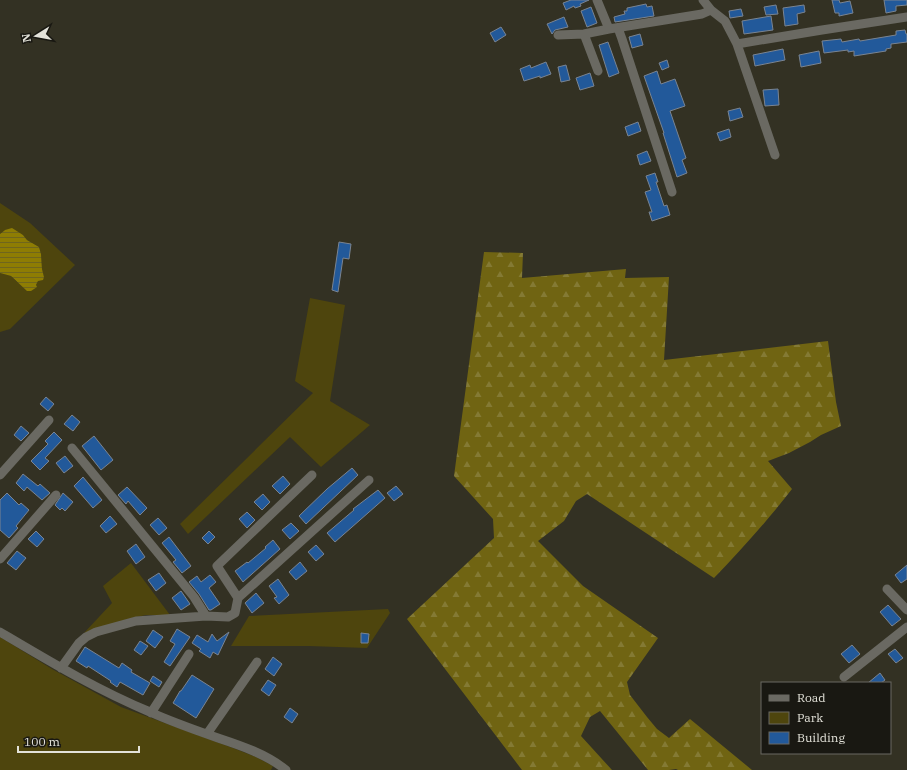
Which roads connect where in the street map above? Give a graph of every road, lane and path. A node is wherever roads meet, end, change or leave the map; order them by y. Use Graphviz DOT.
graph roads {
  1 [pos="597,0"];
  2 [pos="703,0"];
  3 [pos="711,10"];
  4 [pos="907,18"];
  5 [pos="613,28"];
  6 [pos="584,34"];
  7 [pos="558,35"];
  8 [pos="737,44"];
  9 [pos="598,71"];
  10 [pos="775,155"];
  11 [pos="672,192"];
  12 [pos="49,420"];
  13 [pos="72,448"];
  14 [pos="0,475"];
  15 [pos="312,475"];
  16 [pos="368,480"];
  17 [pos="56,495"];
  18 [pos="0,559"];
  19 [pos="887,589"];
  20 [pos="238,598"];
  21 [pos="907,610"];
  22 [pos="206,616"];
  23 [pos="907,627"];
  24 [pos="0,632"];
  25 [pos="189,654"];
  26 [pos="257,662"];
  27 [pos="60,668"];
  28 [pos="844,677"];
  29 [pos="151,713"];
  30 [pos="207,734"];
  31 [pos="286,770"];
  1 -- 5 [label="street"];
  2 -- 3 [label="street"];
  3 -- 5 [label="street"];
  3 -- 8 [label="street"];
  4 -- 8 [label="street"];
  5 -- 6 [label="street"];
  5 -- 11 [label="street"];
  6 -- 7 [label="street"];
  6 -- 9 [label="street"];
  8 -- 10 [label="street"];
  12 -- 14 [label="street"];
  13 -- 22 [label="street"];
  15 -- 20 [label="street"];
  16 -- 20 [label="street"];
  17 -- 18 [label="street"];
  19 -- 21 [label="street"];
  20 -- 22 [label="street"];
  22 -- 27 [label="street"];
  23 -- 28 [label="street"];
  24 -- 27 [label="street"];
  25 -- 29 [label="street"];
  26 -- 30 [label="street"];
  27 -- 29 [label="street"];
  29 -- 30 [label="street"];
  30 -- 31 [label="street"];
}
